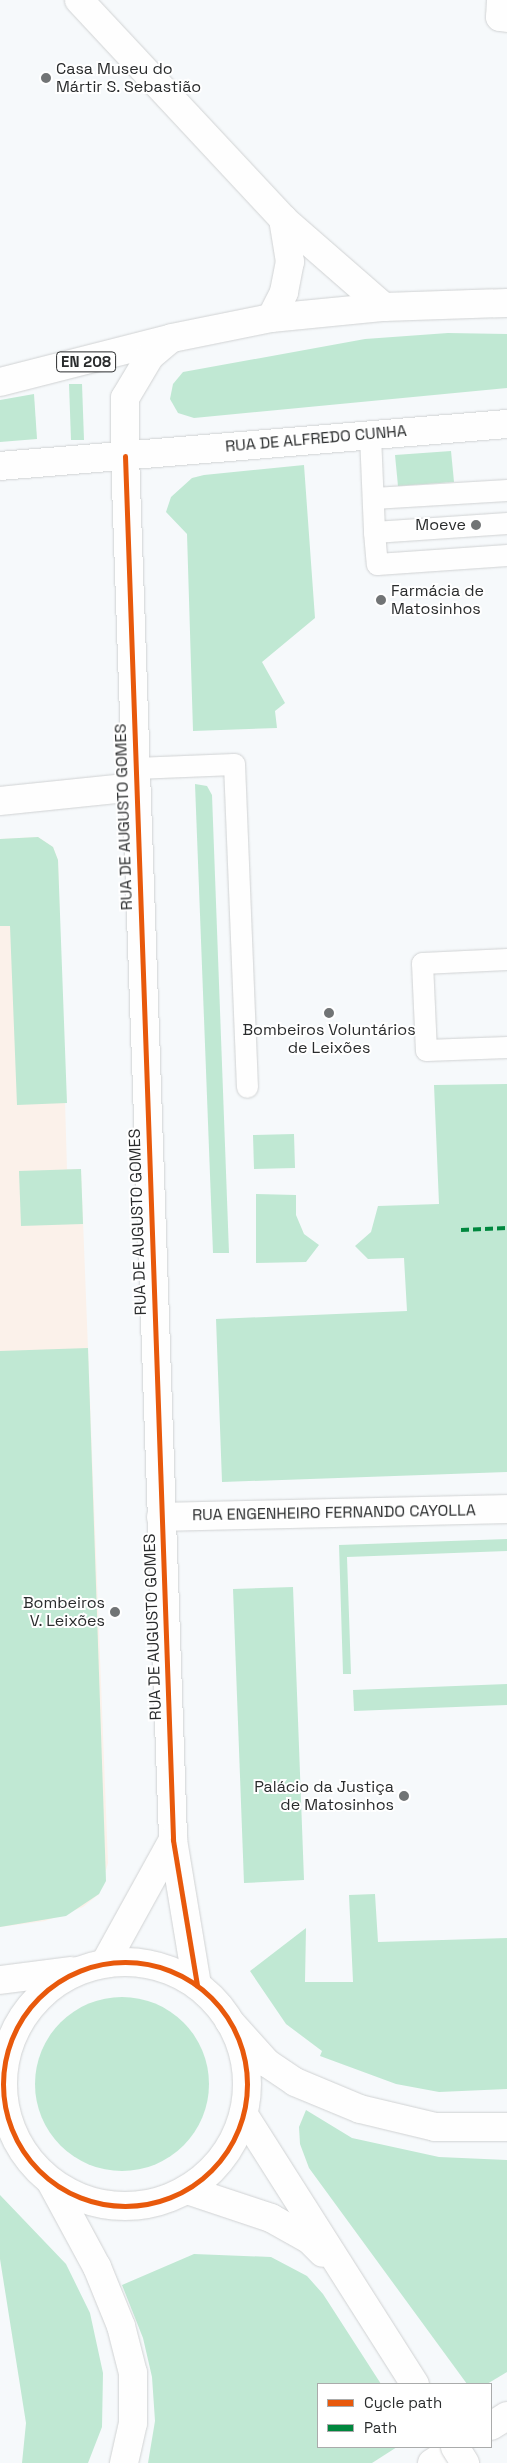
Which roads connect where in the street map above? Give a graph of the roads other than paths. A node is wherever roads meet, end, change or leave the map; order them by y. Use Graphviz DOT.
graph roads {
  1 [pos="79,0"];
  2 [pos="501,0"];
  3 [pos="507,18"];
  4 [pos="283,219"];
  5 [pos="507,303"];
  6 [pos="384,307"];
  7 [pos="271,318"];
  8 [pos="172,338"];
  9 [pos="0,382"];
  10 [pos="507,424"];
  11 [pos="370,435"];
  12 [pos="125,456"];
  13 [pos="0,466"];
  14 [pos="507,490"];
  15 [pos="373,498"];
  16 [pos="507,523"];
  17 [pos="374,532"];
  18 [pos="507,555"];
  19 [pos="135,777"];
  20 [pos="0,801"];
  21 [pos="507,959"];
  22 [pos="507,1047"];
  23 [pos="248,1087"];
  24 [pos="507,1509"];
  25 [pos="161,1517"];
  26 [pos="173,1840"];
  27 [pos="94,1966"];
  28 [pos="0,1980"];
  29 [pos="197,1985"];
  30 [pos="230,2021"];
  31 [pos="244,2115"];
  32 [pos="6,2124"];
  33 [pos="507,2127"];
  34 [pos="51,2182"];
  35 [pos="187,2190"];
  36 [pos="344,2273"];
  37 [pos="414,2383"];
  38 [pos="507,2416"];
  39 [pos="492,2425"];
  40 [pos="454,2448"];
  41 [pos="457,2448"];
  42 [pos="124,2463"];
  43 [pos="432,2463"];
  44 [pos="465,2463"];
  1 -- 4 [label="main road"];
  2 -- 3 [label="main road"];
  4 -- 6 [label="main road"];
  4 -- 7 [label="main road"];
  5 -- 6 [label="main road"];
  6 -- 7 [label="main road"];
  7 -- 8 [label="main road"];
  8 -- 9 [label="main road, EN 208"];
  8 -- 12 [label="main road"];
  10 -- 11 [label="main road, RUA DE ALFREDO CUNHA"];
  11 -- 12 [label="main road, RUA DE ALFREDO CUNHA"];
  11 -- 15 [label="lane"];
  12 -- 13 [label="main road, RUA DE ALFREDO CUNHA"];
  12 -- 19 [label="main road, RUA DE AUGUSTO GOMES"];
  14 -- 15 [label="lane"];
  15 -- 17 [label="lane"];
  16 -- 17 [label="lane"];
  17 -- 18 [label="lane"];
  19 -- 20 [label="main road"];
  19 -- 23 [label="lane"];
  19 -- 25 [label="main road, RUA DE AUGUSTO GOMES"];
  21 -- 22 [label="lane"];
  24 -- 25 [label="main road, RUA ENGENHEIRO FERNANDO CAYOLLA"];
  25 -- 26 [label="main road, RUA DE AUGUSTO GOMES"];
  26 -- 27 [label="main road"];
  26 -- 29 [label="main road, RUA DE AUGUSTO GOMES"];
  27 -- 28 [label="main road"];
  27 -- 29 [label="main road"];
  27 -- 32 [label="main road"];
  29 -- 30 [label="main road"];
  30 -- 31 [label="main road"];
  30 -- 33 [label="main road"];
  31 -- 35 [label="main road"];
  31 -- 36 [label="main road"];
  32 -- 34 [label="main road"];
  34 -- 35 [label="main road"];
  34 -- 42 [label="main road"];
  35 -- 36 [label="main road"];
  36 -- 37 [label="main road"];
  38 -- 39 [label="main road"];
  40 -- 43 [label="main road"];
  41 -- 44 [label="main road, bridge"];
}
